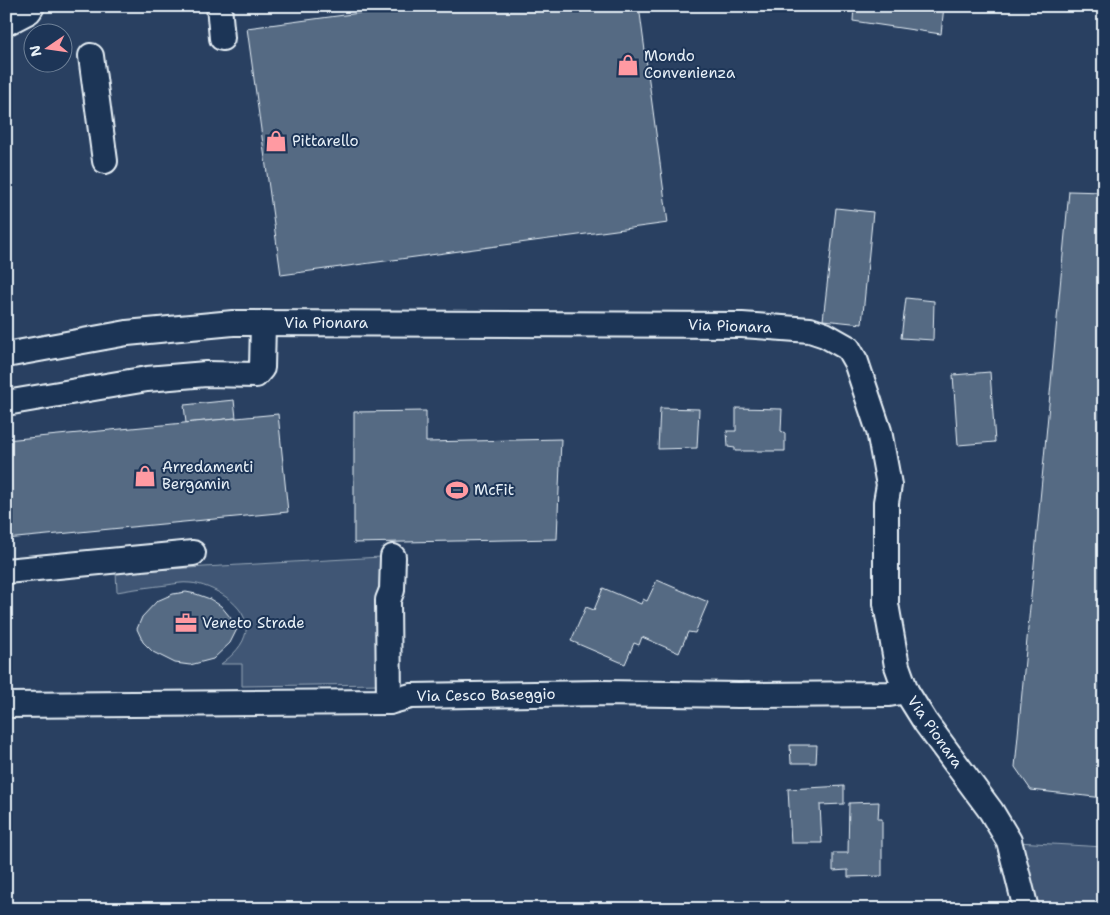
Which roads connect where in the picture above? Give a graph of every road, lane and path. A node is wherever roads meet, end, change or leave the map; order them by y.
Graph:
1 (32, 6) edge
2 (219, 6) edge
3 (6, 23) edge
4 (222, 38) dead end
5 (91, 56) dead end
6 (105, 161) dead end
7 (263, 323) junction
8 (6, 355) edge
9 (6, 404) edge
10 (193, 553) dead end
11 (393, 557) dead end
12 (6, 571) edge
13 (906, 691) junction
14 (389, 702) junction
15 (6, 705) edge
16 (1026, 909) edge

1 - 3 street
2 - 4 street
5 - 6 street
7 - 8 street, Via Pionara
7 - 9 street
7 - 13 street, Via Pionara
10 - 12 street
11 - 14 street
13 - 14 street, Via Cesco Baseggio
13 - 16 street, Via Pionara
14 - 15 street, Via Cesco Baseggio

